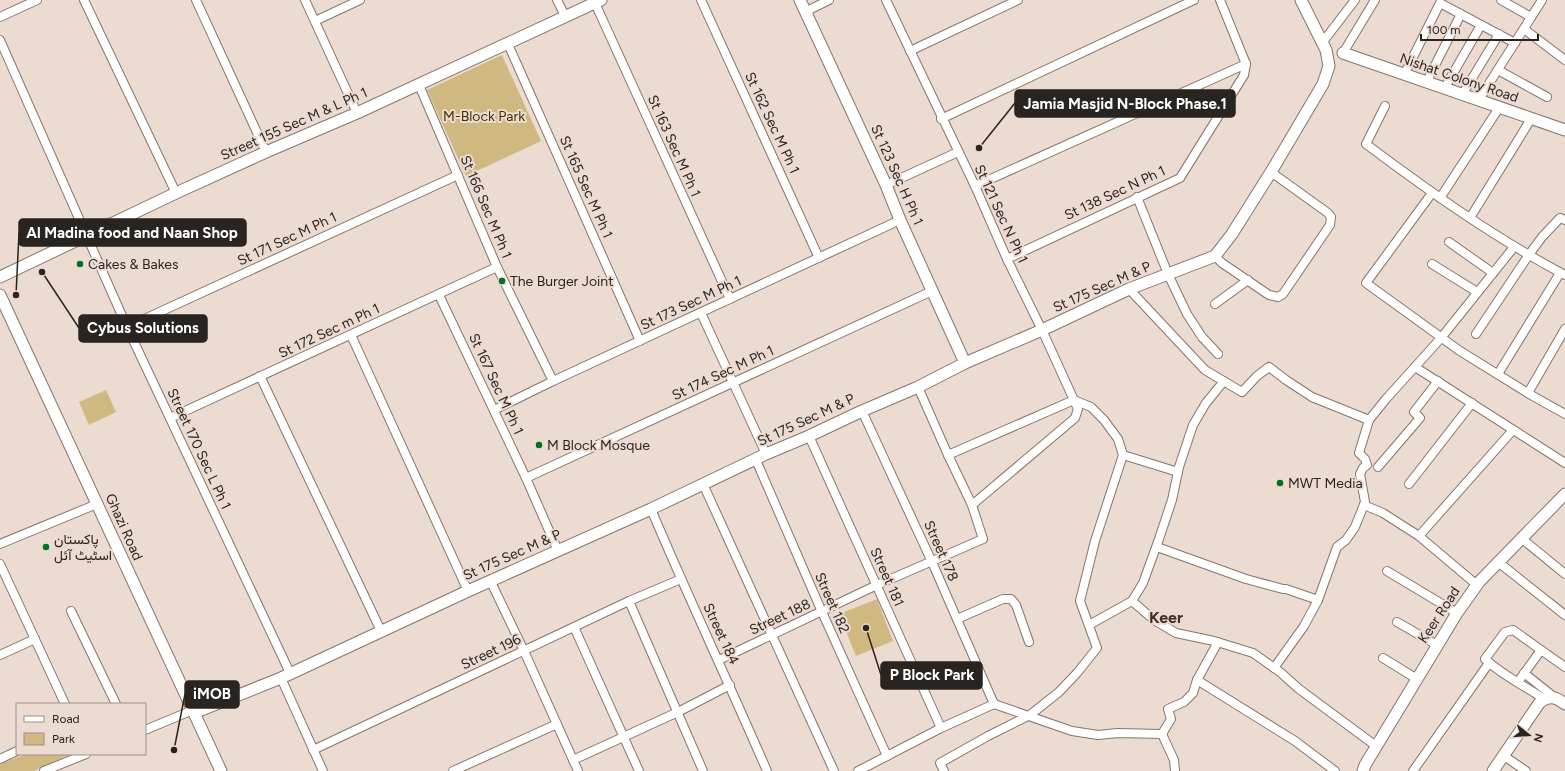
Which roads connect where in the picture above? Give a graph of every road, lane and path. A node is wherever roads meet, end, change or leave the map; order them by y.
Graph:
1 (38, 0) edge
2 (84, 0) edge
3 (196, 0) edge
4 (306, 0) edge
5 (360, 0) edge
6 (557, 0) edge
7 (701, 0) edge
8 (800, 0) edge
9 (829, 0) edge
10 (886, 0) edge
11 (1018, 0) edge
12 (1194, 0) edge
13 (1220, 0) edge
14 (1301, 0) edge
15 (1355, 0) edge
16 (1375, 0) edge
17 (1501, 0) edge
18 (1542, 0) edge
19 (598, 1) edge
20 (805, 12) junction
21 (1460, 14) junction
22 (565, 16) junction
23 (0, 17) edge
24 (1532, 17) junction
25 (315, 21) junction
26 (1481, 24) junction
27 (1524, 29) junction
28 (1499, 34) junction
29 (0, 40) edge
30 (1515, 43) junction
31 (508, 44) junction
32 (1324, 47) junction
33 (910, 51) junction
34 (1343, 53) joint
35 (1565, 60) edge
36 (1246, 64) junction
37 (1498, 70) junction
38 (1404, 75) junction
39 (1426, 83) junction
40 (419, 85) junction
41 (1444, 89) junction
42 (1462, 95) junction
43 (1547, 97) dead end
44 (1478, 101) junction
45 (1385, 106) dead end
46 (1499, 108) junction
47 (357, 113) junction
48 (941, 118) junction
49 (1531, 119) junction
50 (1565, 130) edge
51 (266, 152) junction
52 (958, 152) junction
53 (1271, 172) junction
54 (458, 175) junction
55 (886, 185) junction
56 (975, 186) junction
57 (176, 193) junction
58 (1432, 193) junction
59 (1137, 197) junction
60 (1440, 198) junction
61 (1470, 218) junction
62 (900, 220) junction
63 (1565, 220) edge
64 (87, 235) junction
65 (1449, 242) dead end
66 (1514, 247) junction
67 (1215, 256) junction
68 (1528, 256) junction
69 (819, 258) junction
70 (1007, 259) junction
71 (1432, 264) dead end
72 (498, 267) junction
73 (1493, 273) junction
74 (1168, 274) junction
75 (1562, 274) edge
76 (0, 277) edge
77 (1248, 280) junction
78 (1129, 289) junction
79 (932, 291) junction
80 (1477, 292) junction
81 (0, 295) edge
82 (439, 295) junction
83 (730, 299) junction
84 (1215, 304) dead end
85 (701, 313) junction
86 (128, 327) junction
87 (1565, 329) edge
88 (1042, 330) junction
89 (1476, 334) dead end
90 (351, 335) junction
91 (1441, 338) junction
92 (640, 341) junction
93 (1218, 354) dead end
94 (965, 363) junction
95 (1415, 367) junction
96 (1498, 374) junction
97 (260, 376) junction
98 (553, 381) junction
99 (1224, 381) junction
100 (1438, 381) junction
101 (733, 383) junction
102 (918, 387) junction
103 (1528, 393) junction
104 (1074, 400) junction
105 (1472, 403) junction
106 (494, 410) junction
107 (862, 411) junction
108 (1565, 414) edge
109 (170, 418) junction
110 (1369, 420) junction
111 (1513, 430) junction
112 (809, 436) junction
113 (948, 455) junction
114 (1123, 455) junction
115 (761, 457) junction
116 (1565, 463) edge
117 (1378, 467) dead end
118 (1178, 472) junction
119 (526, 478) junction
120 (703, 484) junction
121 (1409, 484) dead end
122 (1565, 494) edge
123 (97, 504) junction
124 (972, 505) junction
125 (1364, 505) junction
126 (651, 509) junction
127 (1419, 536) junction
128 (1521, 538) junction
129 (0, 544) edge
130 (1157, 547) junction
131 (558, 551) junction
132 (932, 562) junction
133 (1498, 562) junction
134 (0, 564) edge
135 (1387, 571) dead end
136 (1565, 574) edge
137 (681, 579) junction
138 (490, 582) junction
139 (877, 585) junction
140 (1478, 585) junction
141 (468, 591) junction
142 (1318, 600) junction
143 (629, 601) junction
144 (1132, 601) junction
145 (72, 611) dead end
146 (822, 612) junction
147 (1457, 613) junction
148 (1565, 615) edge
149 (957, 619) junction
150 (1397, 622) dead end
151 (1089, 625) junction
152 (574, 627) junction
153 (381, 631) junction
154 (771, 635) junction
155 (35, 639) junction
156 (1029, 642) dead end
157 (1218, 642) junction
158 (1437, 645) junction
159 (1541, 650) junction
160 (524, 651) junction
161 (0, 655) edge
162 (1383, 658) dead end
163 (719, 660) junction
164 (1489, 663) junction
165 (1565, 667) edge
166 (1274, 668) junction
167 (1524, 673) junction
168 (285, 675) junction
169 (1417, 679) junction
170 (1197, 680) junction
171 (1518, 682) junction
172 (730, 685) junction
173 (1549, 698) junction
174 (64, 703) edge
175 (116, 703) edge
176 (994, 704) junction
177 (1565, 704) edge
178 (193, 712) junction
179 (678, 712) junction
180 (1030, 715) junction
181 (557, 724) junction
182 (941, 728) junction
183 (146, 730) edge
184 (1162, 734) junction
185 (623, 737) junction
186 (1376, 746) junction
187 (314, 750) junction
188 (16, 751) edge
189 (84, 755) edge
190 (887, 756) junction
191 (1504, 756) junction
192 (0, 759) edge
193 (573, 760) junction
194 (62, 767) edge
195 (44, 771) edge
196 (221, 771) edge
197 (322, 771) edge
198 (453, 771) edge
199 (578, 771) edge
200 (639, 771) edge
201 (703, 771) edge
202 (767, 771) edge
203 (834, 771) edge
204 (858, 771) edge
205 (944, 771) edge
206 (1175, 771) edge
207 (1335, 771) edge
208 (1362, 771) edge
209 (1413, 771) edge
210 (1493, 771) edge
211 (1526, 771) edge

1 - 23 street
2 - 57 street
3 - 51 street
4 - 25 street
5 - 25 street
6 - 22 street
7 - 69 street, St 162 Sec M Ph 1
8 - 20 street, St 123 Sec H Ph 1
9 - 20 street
10 - 33 street, St 121 Sec N Ph 1
11 - 33 street
12 - 48 street
13 - 36 street
14 - 32 street
15 - 32 street
16 - 34 street
17 - 24 street
18 - 24 street
19 - 22 street, Street 155 Sec M & L Ph 1
19 - 83 street, St 163 Sec M Ph 1
20 - 55 street, St 123 Sec H Ph 1
21 - 26 street
21 - 38 street
21 - 39 street
22 - 31 street, Street 155 Sec M & L Ph 1
24 - 27 street
25 - 47 street
26 - 28 street
26 - 41 street
27 - 30 street
27 - 35 street
28 - 30 street
28 - 42 street
29 - 64 street, Street 170 Sec L Ph 1
30 - 37 street
31 - 40 street, Street 155 Sec M & L Ph 1
31 - 92 street, St 165 Sec M Ph 1
32 - 53 street
33 - 48 street, St 121 Sec N Ph 1
34 - 38 street, Nishat Colony Road
36 - 56 street
36 - 59 street, St 138 Sec N Ph 1
37 - 43 street
37 - 44 street
38 - 39 street, Nishat Colony Road
39 - 41 street, Nishat Colony Road
40 - 47 street, Street 155 Sec M & L Ph 1
40 - 54 street, St 166 Sec M Ph 1
41 - 42 street, Nishat Colony Road
42 - 44 street, Nishat Colony Road
44 - 46 street, Nishat Colony Road
45 - 58 street
46 - 49 street, Nishat Colony Road
46 - 60 street
47 - 51 street, Street 155 Sec M & L Ph 1
48 - 52 street, St 121 Sec N Ph 1
49 - 50 street, Nishat Colony Road
49 - 61 street
51 - 57 street, Street 155 Sec M & L Ph 1
52 - 55 street
52 - 56 street, St 121 Sec N Ph 1
53 - 67 street
53 - 77 street
54 - 72 street, St 166 Sec M Ph 1
54 - 86 street, St 171 Sec M Ph 1
55 - 62 street, St 123 Sec H Ph 1
56 - 70 street, St 121 Sec N Ph 1
57 - 64 street, Street 155 Sec M & L Ph 1
58 - 60 street
58 - 91 street
59 - 70 street, St 138 Sec N Ph 1
59 - 74 street
60 - 61 street
61 - 66 street
62 - 69 street, St 173 Sec M Ph 1
62 - 79 street, St 123 Sec H Ph 1
63 - 68 street
64 - 76 street, Street 155 Sec M & L Ph 1
64 - 86 street, Street 170 Sec L Ph 1
65 - 73 street
66 - 68 street
66 - 73 street
67 - 74 street, St 175 Sec M & P
67 - 77 street
68 - 75 street
68 - 89 street
69 - 83 street, St 173 Sec M Ph 1
70 - 88 street, St 121 Sec N Ph 1
71 - 80 street
72 - 82 street, St 172 Sec m Ph 1
72 - 98 street, St 166 Sec M Ph 1
73 - 80 street
74 - 78 street, St 175 Sec M & P
74 - 93 street
75 - 96 street
77 - 84 street
78 - 88 street, St 175 Sec M & P
78 - 99 street
79 - 94 street, St 123 Sec H Ph 1
79 - 101 street, St 174 Sec M Ph 1
80 - 91 street
81 - 123 street, Ghazi Road
82 - 90 street, St 172 Sec m Ph 1
82 - 106 street, St 167 Sec M Ph 1
83 - 85 street, St 173 Sec M Ph 1
85 - 92 street, St 173 Sec M Ph 1
85 - 101 street, Street 182
86 - 109 street, Street 170 Sec L Ph 1
87 - 103 street
88 - 94 street, St 175 Sec M & P
88 - 104 street, St 121 Sec N Ph 1
90 - 97 street, St 172 Sec m Ph 1
90 - 141 street
91 - 95 street
91 - 96 street
92 - 98 street, St 173 Sec M Ph 1
94 - 102 street, St 175 Sec M & P
95 - 100 street
95 - 110 street
96 - 103 street
97 - 109 street, St 172 Sec m Ph 1
97 - 153 street
98 - 106 street, St 173 Sec M Ph 1
99 - 110 street
99 - 118 street
100 - 105 street
100 - 117 street
101 - 115 street, Street 182
101 - 119 street, St 174 Sec M Ph 1
102 - 107 street, St 175 Sec M & P
102 - 113 street
103 - 108 street
104 - 113 street
104 - 114 street
104 - 124 street
105 - 111 street
105 - 121 street
106 - 119 street, St 167 Sec M Ph 1
107 - 112 street, St 175 Sec M & P
107 - 132 street, Street 178
109 - 168 street, Street 170 Sec L Ph 1
110 - 125 street
111 - 116 street
111 - 127 street
112 - 115 street, St 175 Sec M & P
112 - 139 street, Street 181
113 - 124 street
114 - 118 street
114 - 151 street
115 - 120 street, St 175 Sec M & P
115 - 146 street, Street 182
118 - 130 street
119 - 131 street, St 167 Sec M Ph 1
120 - 126 street, St 175 Sec M & P
120 - 154 street
122 - 128 street, Keer Road
123 - 129 street
123 - 178 street, Ghazi Road
124 - 132 street, Street 188
125 - 127 street
125 - 142 street
126 - 131 street, St 175 Sec M & P
126 - 137 street, Street 184
127 - 140 street
128 - 133 street, Keer Road
128 - 136 street
130 - 142 street
130 - 144 street
131 - 138 street, St 175 Sec M & P
132 - 139 street, Street 188
132 - 149 street, Street 178
133 - 140 street, Keer Road
133 - 148 street
134 - 155 street
135 - 147 street
137 - 143 street, Street 196
137 - 163 street, Street 184
138 - 141 street, St 175 Sec M & P
138 - 160 street
139 - 146 street, Street 188
139 - 182 street, Street 181
140 - 147 street, Keer Road
141 - 153 street, St 175 Sec M & P
142 - 166 street
143 - 152 street, Street 196
143 - 179 street
144 - 151 street
144 - 157 street
145 - 175 street
146 - 154 street, Street 188
146 - 190 street, Street 182
147 - 158 street, Keer Road
149 - 156 street
149 - 176 street, Street 178
150 - 158 street
151 - 180 street
152 - 160 street, Street 196
152 - 185 street
153 - 168 street, St 175 Sec M & P
154 - 163 street, Street 188
154 - 203 street
155 - 161 street
155 - 174 street
157 - 166 street
157 - 170 street
158 - 169 street, Keer Road
159 - 164 street
159 - 165 street
159 - 167 street
160 - 181 street
160 - 187 street, Street 196
162 - 169 street
163 - 172 street, Street 184
164 - 171 street
164 - 209 street
166 - 186 street
167 - 171 street
167 - 173 street
168 - 178 street, St 175 Sec M & P
168 - 187 street, Street 170 Sec L Ph 1
169 - 186 street, Keer Road
170 - 184 street
170 - 207 street
171 - 173 street
172 - 179 street
172 - 202 street, Street 184
173 - 177 street
173 - 191 street
176 - 180 street
176 - 182 street
178 - 183 street
178 - 196 street, Ghazi Road
179 - 185 street
179 - 201 street
180 - 184 street
180 - 205 street
181 - 193 street
181 - 198 street
182 - 190 street
184 - 206 street
185 - 193 street
185 - 200 street
186 - 208 street, Keer Road
187 - 197 street, Street 170 Sec L Ph 1
188 - 192 street
189 - 194 street
190 - 204 street
191 - 210 street
191 - 211 street
193 - 199 street
194 - 195 street

